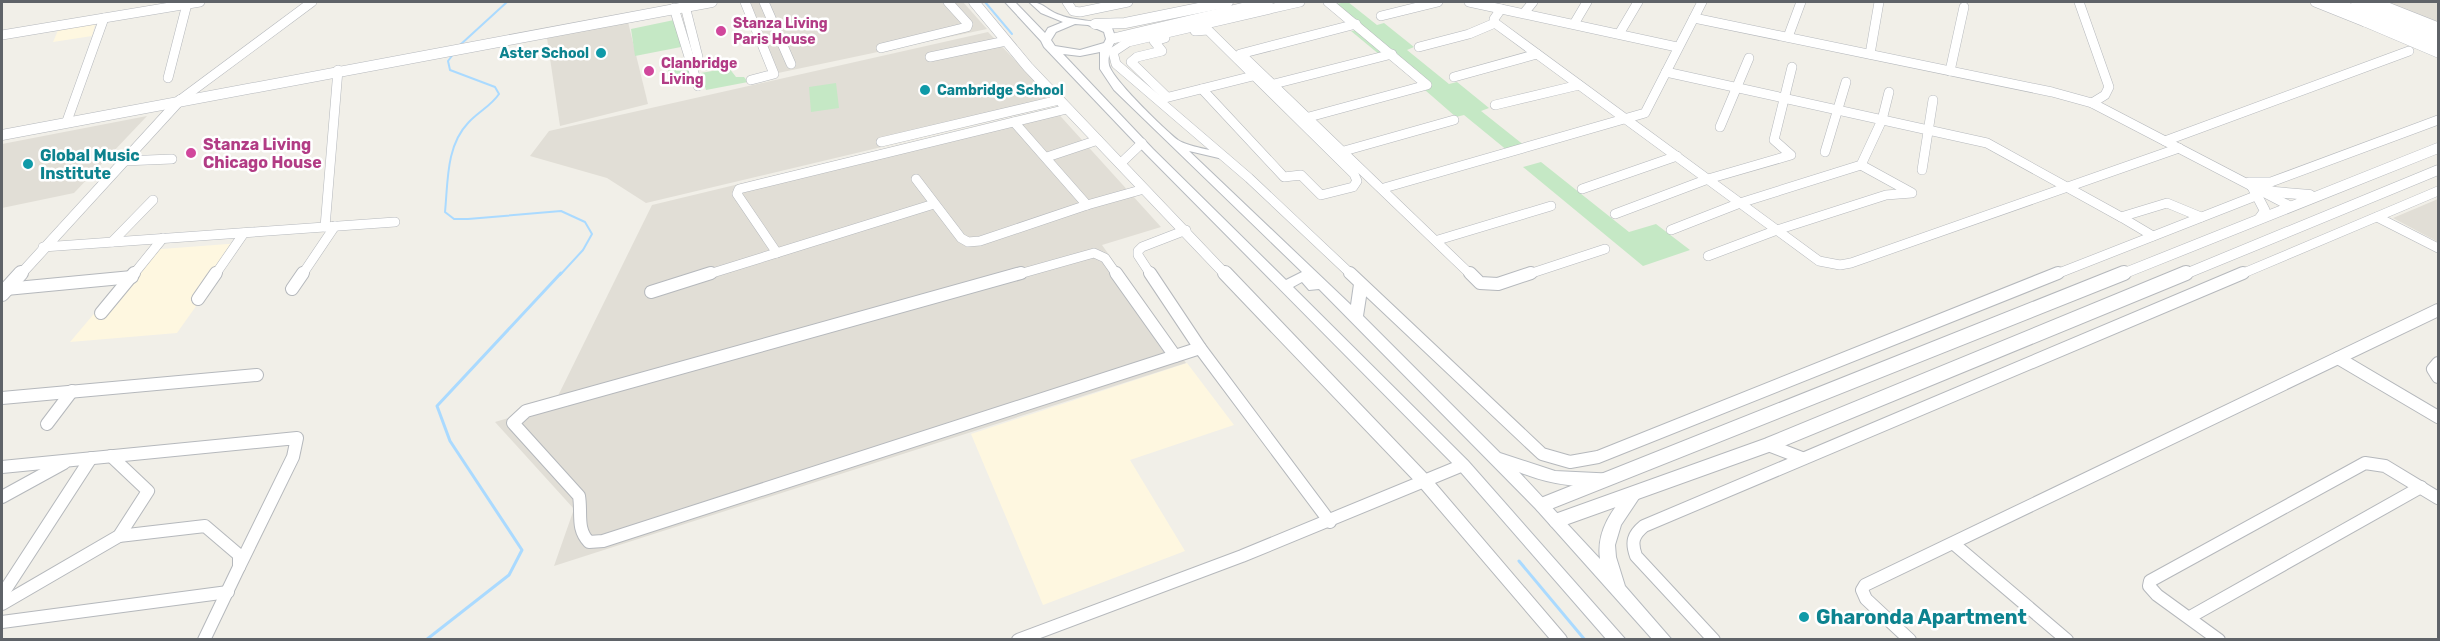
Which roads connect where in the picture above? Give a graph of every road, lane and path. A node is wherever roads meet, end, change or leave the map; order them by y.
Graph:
1 (200, 2) edge
2 (312, 2) edge
3 (712, 2) edge
4 (745, 2) edge
5 (764, 2) edge
6 (948, 2) edge
7 (974, 2) edge
8 (1010, 2) edge
9 (1034, 2) edge
10 (1067, 2) edge
11 (1128, 2) edge
12 (1186, 2) edge
13 (1269, 2) edge
14 (1300, 2) edge
15 (1328, 2) edge
16 (1438, 2) edge
17 (1474, 2) edge
18 (1533, 2) edge
19 (1587, 2) edge
20 (1638, 2) edge
21 (1702, 2) edge
22 (1801, 2) edge
23 (1879, 2) edge
24 (2079, 2) edge
25 (2314, 2) edge
26 (2334, 2) edge
27 (2356, 2) edge
28 (2375, 2) edge
29 (187, 4) junction
30 (685, 6) junction
31 (1964, 7) dead end
32 (674, 8) junction
33 (1192, 9) junction
34 (1233, 9) edge
35 (1501, 9) junction
36 (2401, 12) junction
37 (1524, 13) junction
38 (2390, 15) junction
39 (1381, 16) dead end
40 (104, 18) junction
41 (1694, 18) junction
42 (2377, 19) junction
43 (1080, 22) junction
44 (2365, 22) junction
45 (1208, 23) junction
46 (1495, 23) junction
47 (1095, 24) junction
48 (1356, 24) junction
49 (1574, 24) junction
50 (2439, 27) edge
51 (2, 34) edge
52 (1619, 34) junction
53 (2439, 35) edge
54 (1788, 37) junction
55 (1006, 41) junction
56 (1108, 42) junction
57 (1050, 44) junction
58 (2439, 44) edge
59 (1419, 47) dead end
60 (1677, 47) junction
61 (881, 48) dead end
62 (2409, 51) dead end
63 (2439, 53) edge
64 (1240, 54) junction
65 (1392, 54) junction
66 (1537, 54) junction
67 (1870, 54) junction
68 (698, 57) dead end
69 (930, 57) dead end
70 (1749, 58) dead end
71 (791, 64) dead end
72 (1792, 67) dead end
73 (1950, 71) junction
74 (1666, 72) junction
75 (337, 73) junction
76 (1253, 76) junction
77 (1454, 77) dead end
78 (168, 78) dead end
79 (751, 80) dead end
80 (1846, 82) dead end
81 (1274, 84) junction
82 (1579, 85) junction
83 (698, 86) dead end
84 (1202, 88) junction
85 (1737, 88) junction
86 (1889, 92) dead end
87 (1162, 98) junction
88 (1785, 99) junction
89 (1933, 100) dead end
90 (177, 103) junction
91 (2092, 103) junction
92 (1063, 105) junction
93 (1495, 105) dead end
94 (1838, 111) junction
95 (1309, 117) junction
96 (1626, 119) junction
97 (1454, 120) dead end
98 (1882, 120) junction
99 (2439, 120) edge
100 (68, 121) junction
101 (1014, 122) junction
102 (1720, 127) dead end
103 (1928, 130) junction
104 (2, 135) edge
105 (1098, 140) junction
106 (2165, 141) junction
107 (881, 142) dead end
108 (1142, 142) junction
109 (1176, 144) junction
110 (2179, 148) junction
111 (2439, 148) edge
112 (1344, 151) junction
113 (1825, 152) dead end
114 (1223, 156) junction
115 (1677, 156) junction
116 (1047, 157) junction
117 (172, 159) dead end
118 (123, 161) junction
119 (1120, 164) junction
120 (1861, 165) junction
121 (1922, 170) dead end
122 (2439, 170) edge
123 (916, 179) dead end
124 (1708, 179) junction
125 (2069, 187) junction
126 (2252, 188) junction
127 (1144, 189) junction
128 (1384, 189) junction
129 (1582, 189) dead end
130 (2439, 191) edge
131 (2323, 193) junction
132 (153, 200) dead end
133 (1740, 203) junction
134 (934, 204) junction
135 (1087, 205) junction
136 (1551, 206) dead end
137 (2290, 206) junction
138 (1615, 214) dead end
139 (2121, 217) junction
140 (2201, 217) junction
141 (2377, 217) junction
142 (2260, 218) junction
143 (395, 222) dead end
144 (330, 227) junction
145 (1186, 230) junction
146 (1671, 230) dead end
147 (1777, 230) junction
148 (244, 233) junction
149 (2153, 236) junction
150 (163, 238) junction
151 (1438, 240) junction
152 (112, 242) junction
153 (43, 247) junction
154 (2439, 248) edge
155 (1605, 249) dead end
156 (777, 253) junction
157 (1708, 256) dead end
158 (132, 276) junction
159 (1361, 284) junction
160 (1324, 285) junction
161 (1285, 286) junction
162 (292, 289) dead end
163 (4, 291) edge
164 (651, 292) dead end
165 (198, 299) dead end
166 (2439, 310) edge
167 (101, 313) dead end
168 (1356, 317) junction
169 (1200, 348) junction
170 (1175, 356) junction
171 (2338, 358) junction
172 (2439, 363) edge
173 (257, 375) dead end
174 (2439, 377) edge
175 (72, 391) junction
176 (2, 398) edge
177 (2439, 417) edge
178 (47, 424) dead end
179 (1768, 445) junction
180 (1491, 453) junction
181 (111, 456) junction
182 (91, 458) junction
183 (1802, 458) junction
184 (69, 460) junction
185 (1464, 465) junction
186 (2, 467) edge
187 (1612, 478) junction
188 (1425, 482) junction
189 (2421, 487) junction
190 (1635, 492) junction
191 (2, 497) edge
192 (2439, 498) edge
193 (1542, 505) junction
194 (1556, 521) junction
195 (1330, 522) junction
196 (119, 536) junction
197 (1954, 544) junction
198 (239, 567) junction
199 (228, 592) junction
200 (2, 595) edge
201 (1626, 598) junction
202 (2, 604) edge
203 (2190, 617) junction
204 (2, 622) edge
205 (204, 639) edge
206 (1018, 639) edge
207 (1560, 639) edge
208 (1618, 639) edge
209 (1664, 639) edge
210 (1714, 639) edge
211 (1910, 639) edge
212 (2067, 639) edge
213 (2219, 639) edge

1 - 29 street
2 - 90 street
3 - 30 street
4 - 79 street
5 - 71 street
6 - 61 street
7 - 55 street
8 - 57 main road
9 - 43 main road
10 - 11 street
12 - 33 street
13 - 34 street
14 - 34 street
15 - 48 street
16 - 39 street
17 - 35 street
18 - 37 street
19 - 49 street
20 - 52 street
21 - 41 street
22 - 54 street
23 - 67 street
24 - 91 street
25 - 44 street
26 - 42 street
27 - 38 street
28 - 36 street
29 - 40 street
29 - 78 street
30 - 32 street
30 - 68 street
31 - 73 street
32 - 75 street
32 - 83 street
33 - 34 street
33 - 47 street
34 - 45 street
34 - 56 street
35 - 37 street
35 - 46 street
36 - 38 street
36 - 50 street
37 - 49 street
38 - 53 street
40 - 51 street
40 - 100 street
41 - 54 street
41 - 60 street
42 - 44 street
42 - 58 street
43 - 47 main road
43 - 57 main road
44 - 63 street
45 - 64 street
45 - 87 street
46 - 59 street
46 - 66 street
47 - 56 main road
48 - 64 street
48 - 65 street
49 - 52 street
52 - 60 street
54 - 67 street
55 - 69 street
55 - 92 street
56 - 57 main road
56 - 109 main road
57 - 108 main road
60 - 74 street
62 - 106 street
64 - 81 street
65 - 81 street
65 - 95 street
66 - 77 street
66 - 82 street
67 - 73 street
70 - 85 street
72 - 88 street
73 - 91 street
74 - 85 street
74 - 96 street
75 - 90 street
75 - 144 street
76 - 84 street
76 - 84 street
76 - 87 street
80 - 94 street
81 - 95 street
82 - 93 street
82 - 96 street
84 - 87 street
85 - 88 street
85 - 102 street
86 - 98 street
87 - 114 street
88 - 94 street
88 - 124 street
89 - 103 street
90 - 100 street
90 - 118 street
91 - 106 street
92 - 101 street
92 - 105 street
92 - 107 street
94 - 98 street
94 - 113 street
95 - 112 street
96 - 115 street
96 - 128 street
97 - 112 street
98 - 103 street
98 - 120 street
99 - 126 street
100 - 104 street
101 - 116 street
101 - 156 street
103 - 121 street
103 - 125 street
105 - 116 street
105 - 119 street
106 - 110 street
108 - 119 street
108 - 161 main road
109 - 114 main road
109 - 160 main road
110 - 125 street
110 - 126 street
111 - 131 street
112 - 128 street
114 - 159 street
115 - 124 street
115 - 129 street
116 - 135 street
117 - 118 street
118 - 153 street
119 - 127 street
120 - 133 street
120 - 147 street
122 - 179 street
123 - 134 street
124 - 133 street
124 - 138 street
125 - 139 street
125 - 147 street
126 - 131 street
126 - 137 street
126 - 140 street
126 - 142 street
127 - 135 street
127 - 145 street
128 - 151 street
130 - 141 street
131 - 137 street
132 - 152 street
133 - 146 street
133 - 147 street
134 - 135 street
134 - 156 street
136 - 151 street
137 - 142 street
139 - 140 street
139 - 149 street
140 - 149 street
141 - 154 street
141 - 183 street
142 - 187 street
143 - 144 street
144 - 148 street
144 - 162 street
145 - 169 street
145 - 188 street
147 - 157 street
148 - 150 street
148 - 165 street
149 - 159 street
150 - 152 street
150 - 158 street
151 - 155 street
152 - 153 street
153 - 163 street
156 - 164 street
158 - 163 street
158 - 167 street
159 - 168 main road
160 - 161 main road
160 - 168 main road
161 - 185 main road
166 - 171 street
168 - 180 main road
169 - 170 street
169 - 195 street
170 - 170 street
171 - 177 street
171 - 197 street
172 - 174 street
173 - 175 street
175 - 176 street
175 - 178 street
179 - 183 street
179 - 190 street
180 - 187 main road
180 - 193 main road
181 - 182 street
181 - 196 street
181 - 198 street
182 - 184 street
182 - 200 street
183 - 210 street
184 - 186 street
184 - 191 street
185 - 188 street
185 - 208 main road
187 - 193 street
188 - 195 street
188 - 207 street
189 - 192 street
189 - 203 street
189 - 203 street
190 - 194 street
190 - 201 main road
193 - 194 main road
194 - 201 main road
195 - 206 street
196 - 198 street
196 - 202 street
197 - 211 street
197 - 212 street
198 - 199 street
199 - 204 street
199 - 205 street
201 - 209 main road
203 - 213 street

